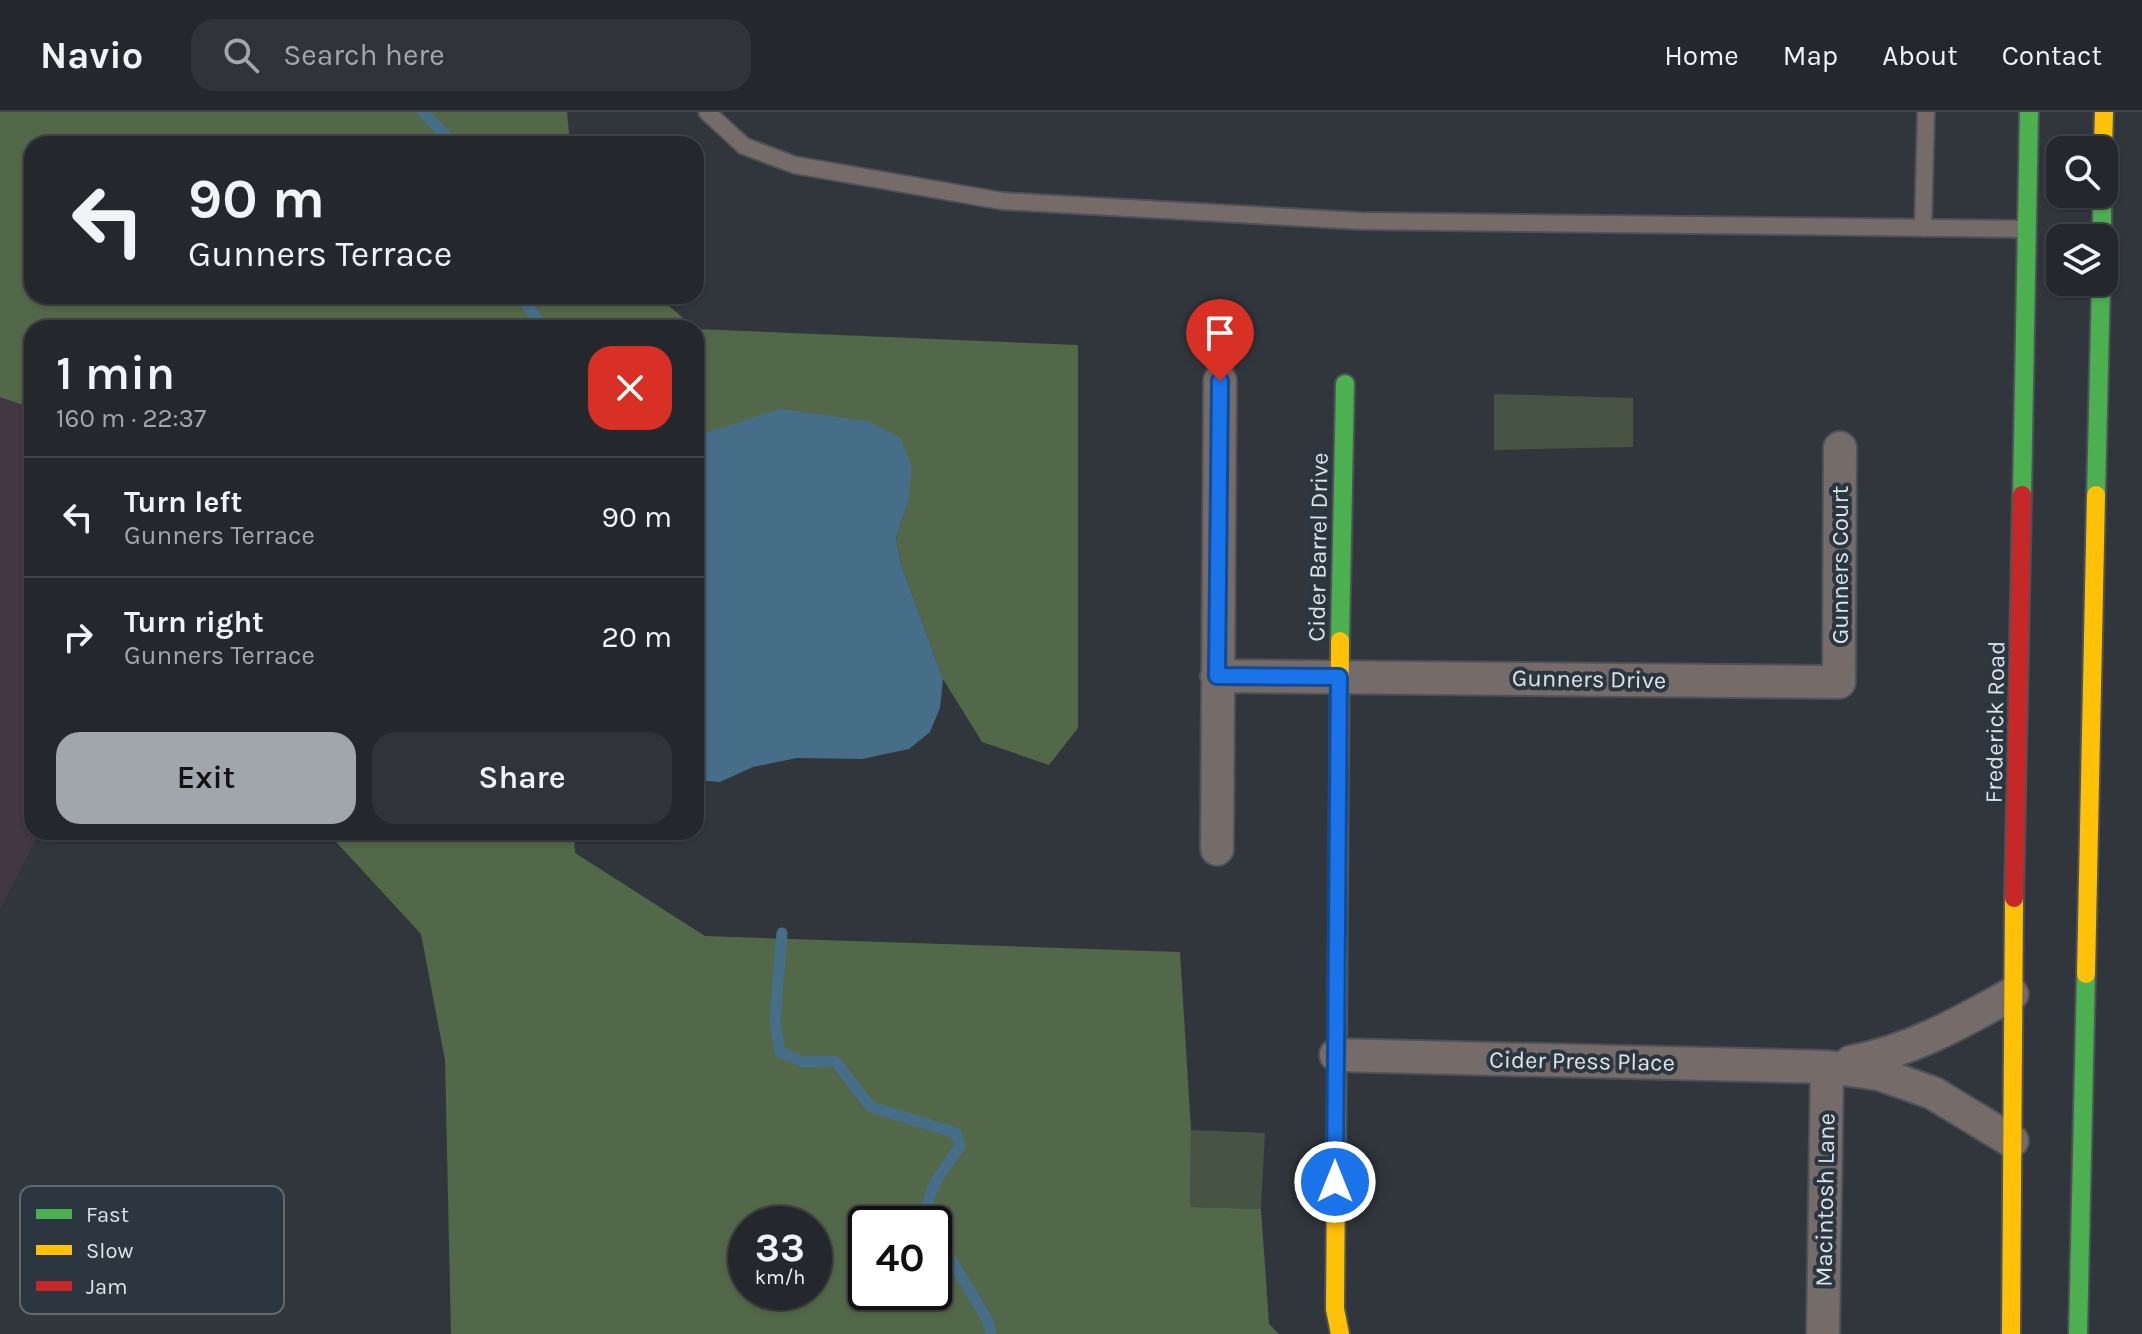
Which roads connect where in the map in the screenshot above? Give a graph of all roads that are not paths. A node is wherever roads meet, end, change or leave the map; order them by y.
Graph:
1 (707, 112) edge
2 (1926, 112) edge
3 (2029, 112) edge
4 (2104, 112) edge
5 (2103, 136) edge
6 (1923, 228) junction
7 (2027, 229) junction
8 (2101, 296) edge
9 (1220, 381) dead end
10 (1345, 384) dead end
11 (1840, 448) dead end
12 (1217, 676) junction
13 (1339, 677) junction
14 (1839, 682) joint
15 (1217, 849) dead end
16 (2012, 994) junction
17 (1336, 1055) junction
18 (1827, 1067) junction
19 (2012, 1141) junction
20 (1340, 1334) edge
21 (1823, 1334) edge
22 (2011, 1334) edge
23 (2078, 1334) edge

1 - 6 lane
2 - 6 lane
3 - 7 main road, Frederick Road
4 - 5 main road
6 - 7 lane
7 - 16 main road, Frederick Road
8 - 23 main road
9 - 12 street
10 - 13 main road, Cider Barrel Drive
11 - 14 street, Gunners Court
12 - 13 street, Gunners Drive
12 - 15 street
13 - 14 street, Gunners Drive
13 - 17 main road, Cider Barrel Drive
16 - 18 street, Cider Press Place
16 - 19 main road, Frederick Road
17 - 18 street, Cider Press Place
17 - 20 main road, Cider Barrel Drive
18 - 19 street, Cider Press Place
18 - 21 street, Macintosh Lane
19 - 22 main road, Frederick Road

